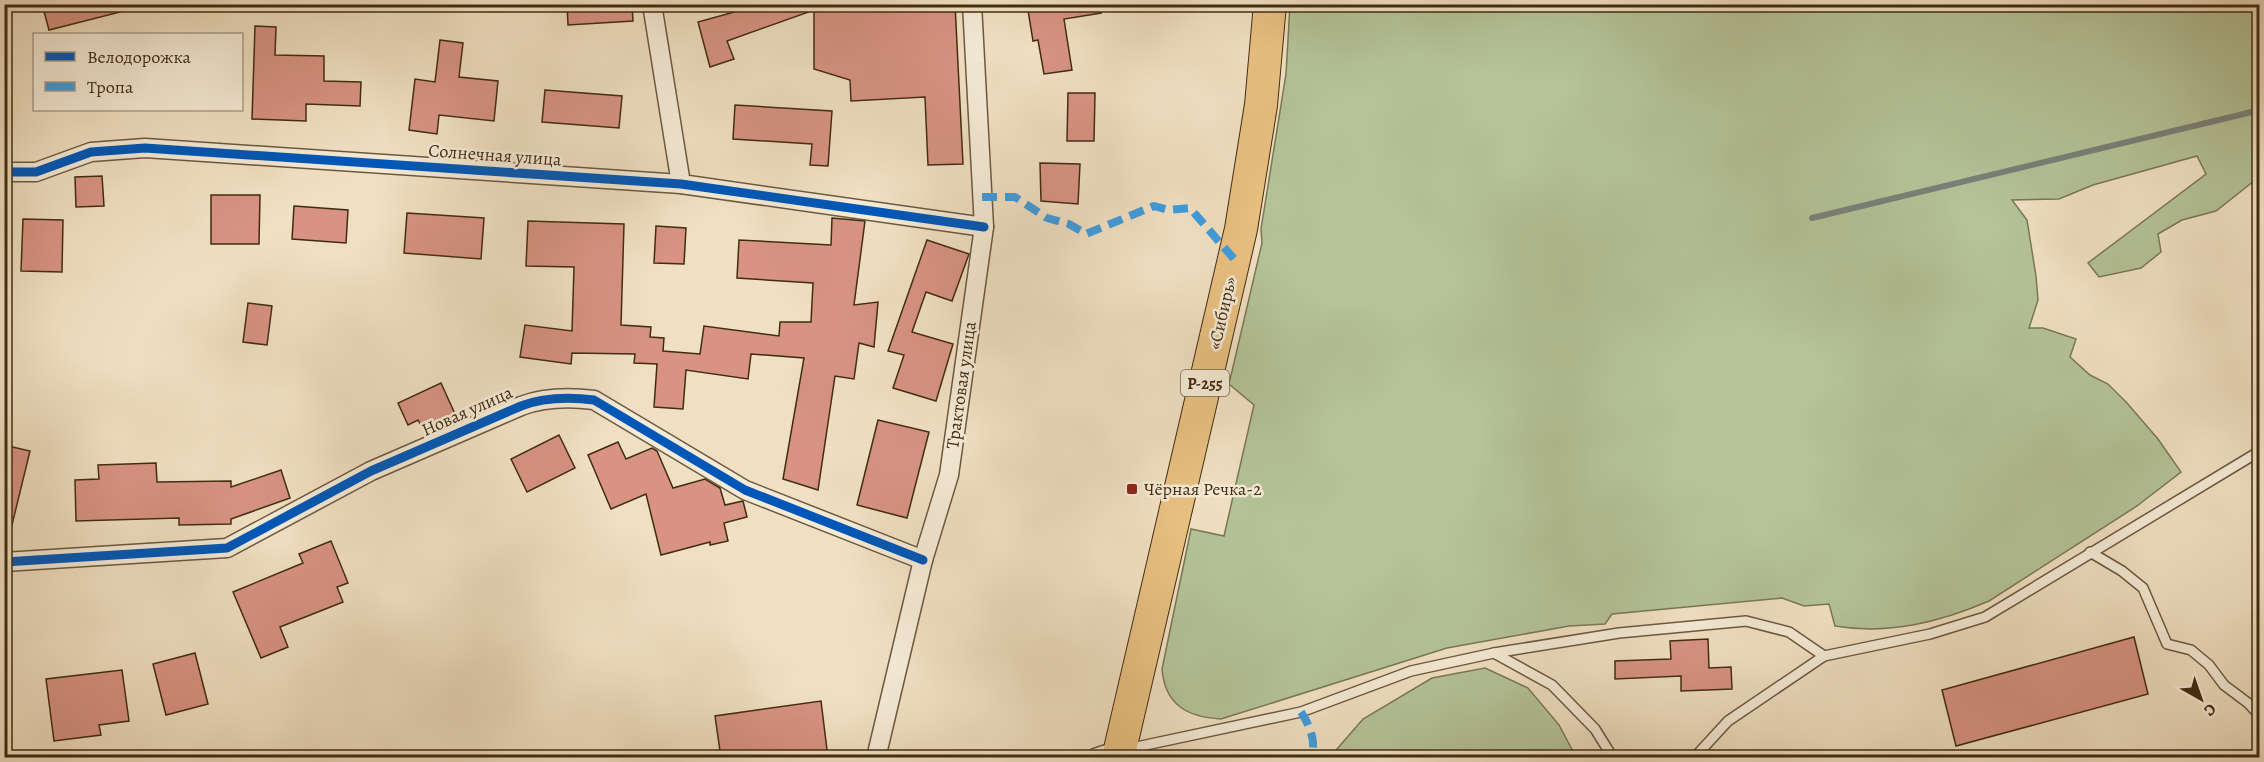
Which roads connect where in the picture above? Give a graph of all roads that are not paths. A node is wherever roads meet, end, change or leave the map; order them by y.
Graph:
1 (652, 4) edge
2 (972, 4) edge
3 (1270, 4) edge
4 (4, 172) edge
5 (681, 184) junction
6 (984, 227) junction
7 (2259, 451) edge
8 (2090, 552) junction
9 (923, 560) junction
10 (7, 561) edge
11 (1494, 653) junction
12 (1824, 656) junction
13 (2259, 716) edge
14 (1111, 755) edge
15 (876, 758) edge
16 (1613, 758) edge
17 (1694, 758) edge

1 - 5 street
2 - 6 street, Трактовая улица
3 - 14 highway, «Сибирь» / Р-255
4 - 5 street, Солнечная улица
5 - 6 street, Солнечная улица
6 - 9 street, Трактовая улица
7 - 8 lane
8 - 12 lane
8 - 13 lane
9 - 10 street, Новая улица
9 - 15 street, Трактовая улица
11 - 12 lane
11 - 14 lane
11 - 16 lane
12 - 17 lane

